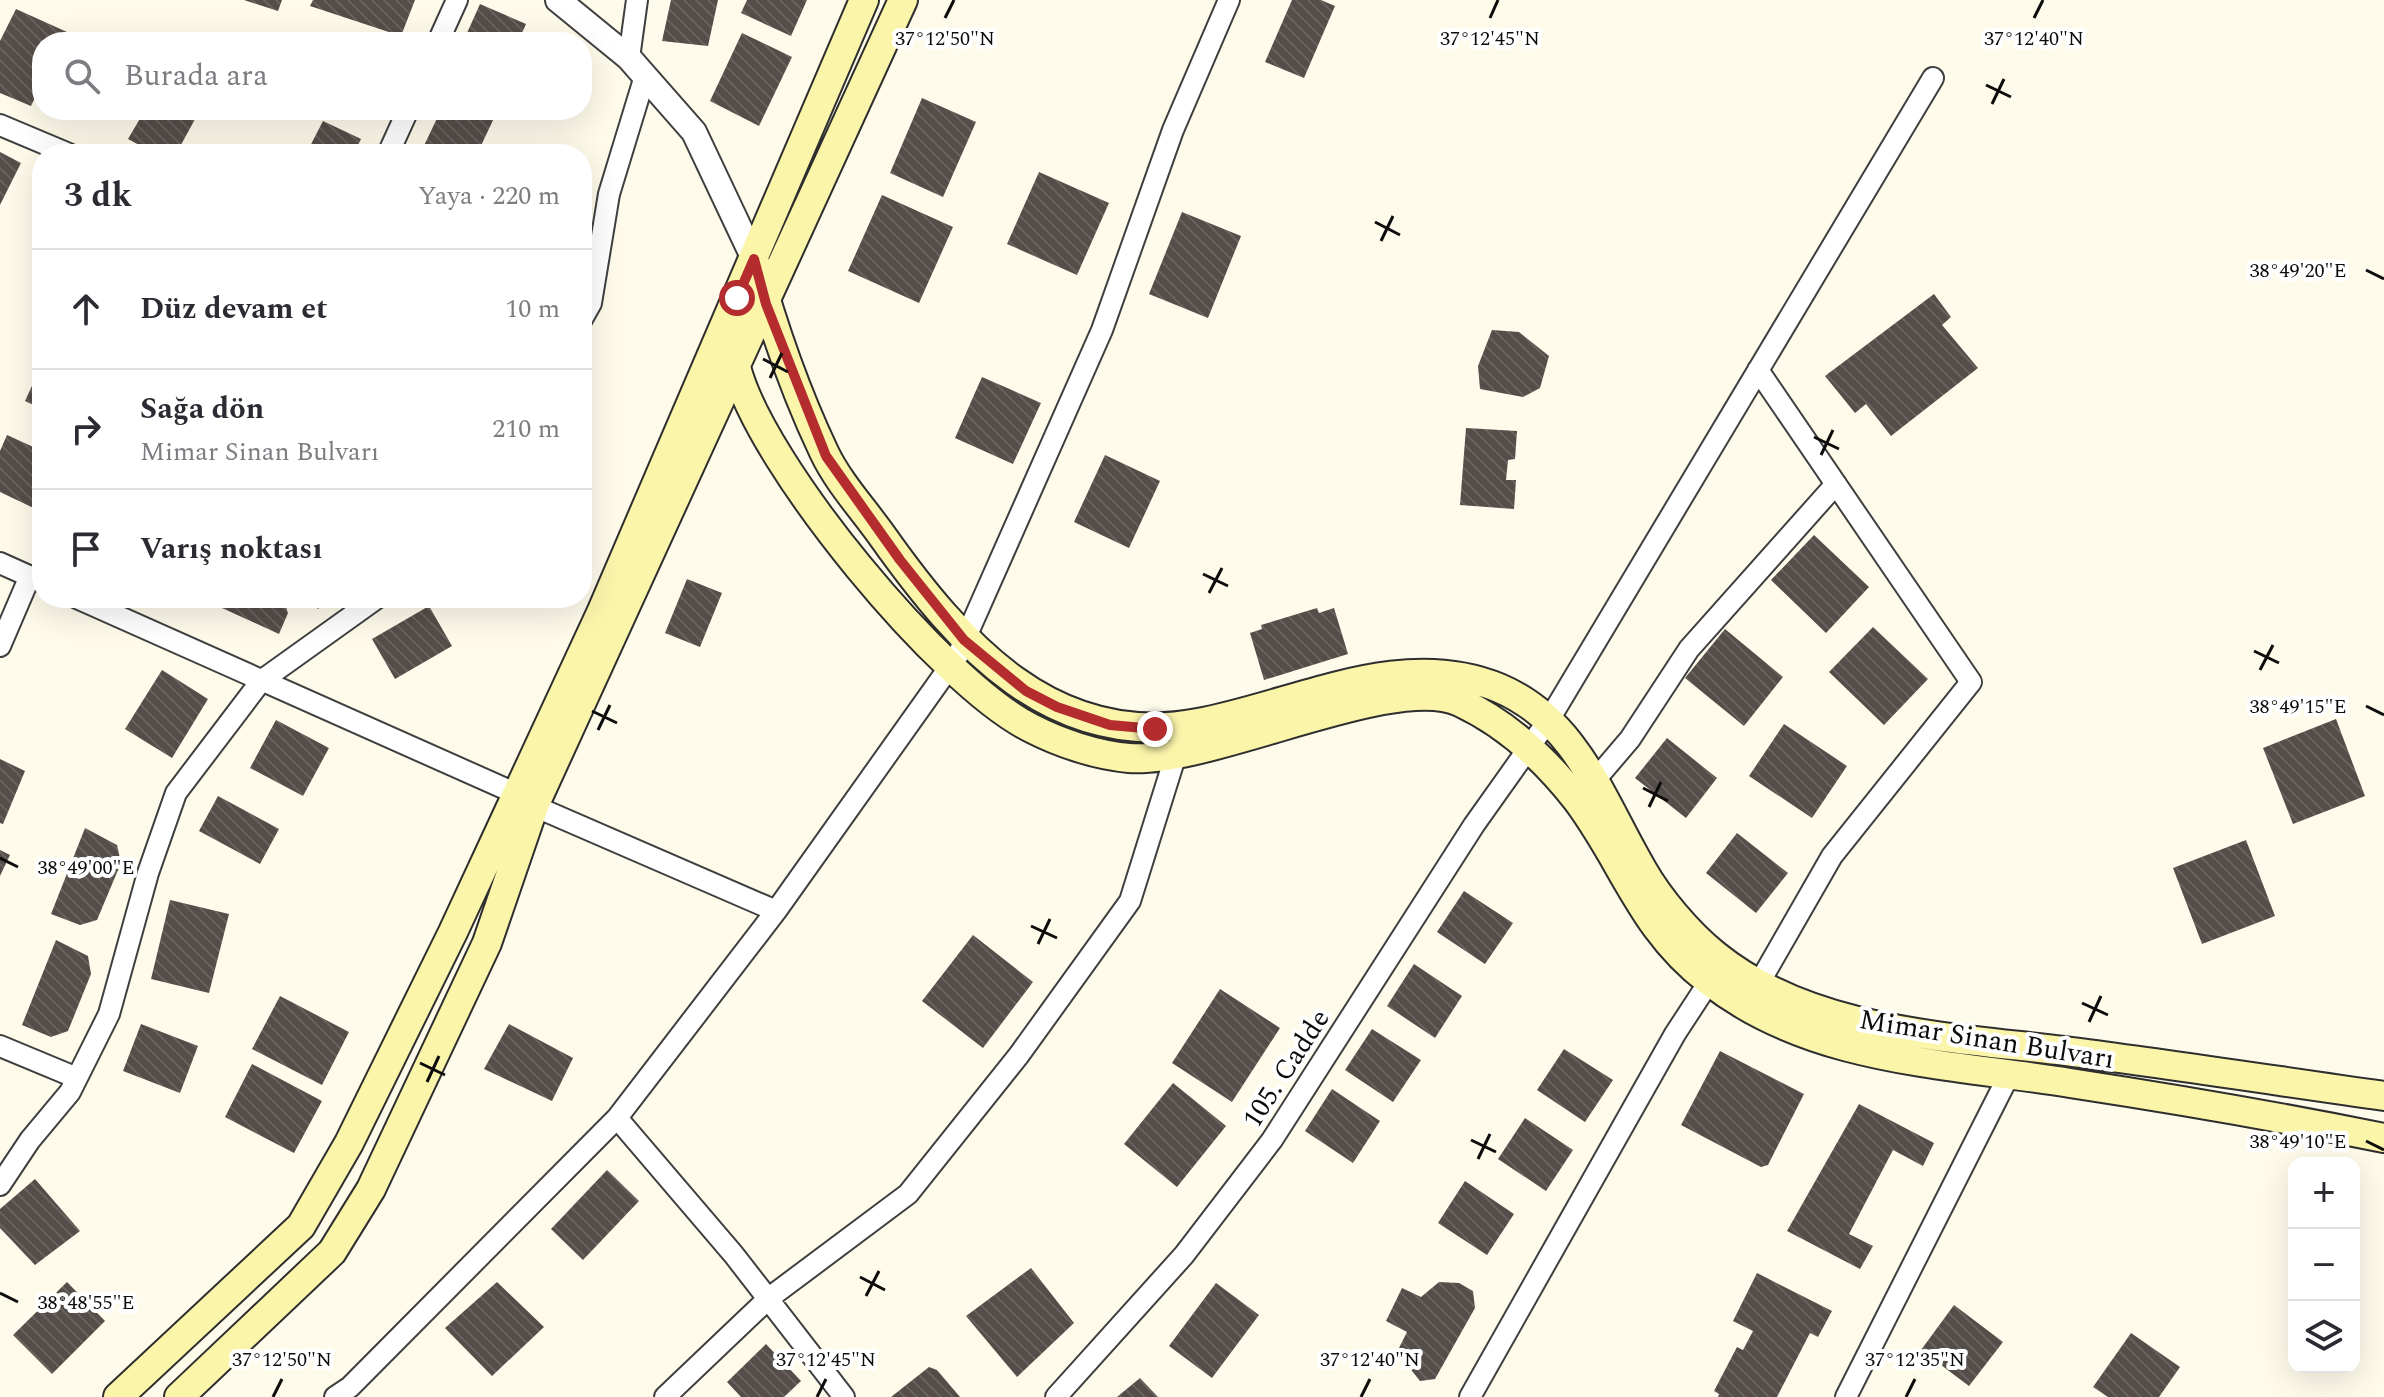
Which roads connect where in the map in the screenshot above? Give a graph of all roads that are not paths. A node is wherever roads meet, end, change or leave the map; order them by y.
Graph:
1 (457, 0) edge
2 (558, 0) edge
3 (637, 0) edge
4 (864, 0) edge
5 (903, 0) edge
6 (1229, 0) edge
7 (443, 32) edge
8 (637, 67) junction
9 (1933, 78) dead end
10 (403, 120) edge
11 (0, 125) edge
12 (45, 144) edge
13 (393, 144) edge
14 (754, 259) junction
15 (592, 297) edge
16 (766, 304) junction
17 (729, 316) junction
18 (736, 369) junction
19 (1758, 370) junction
20 (1836, 484) junction
21 (0, 563) edge
22 (32, 577) edge
23 (32, 586) edge
24 (99, 608) edge
25 (363, 608) edge
26 (964, 640) junction
27 (0, 646) edge
28 (950, 667) junction
29 (261, 681) junction
30 (1550, 718) junction
31 (1531, 748) junction
32 (1176, 754) junction
33 (1595, 780) junction
34 (526, 800) junction
35 (776, 911) junction
36 (1709, 982) junction
37 (1758, 985) junction
38 (0, 1046) edge
39 (2010, 1073) junction
40 (77, 1078) junction
41 (2384, 1096) edge
42 (617, 1118) junction
43 (2384, 1138) edge
44 (0, 1185) edge
45 (769, 1298) junction
46 (118, 1397) edge
47 (179, 1397) edge
48 (335, 1397) edge
49 (665, 1397) edge
50 (844, 1397) edge
51 (1056, 1397) edge
52 (1470, 1397) edge
53 (1846, 1397) edge

1 - 7 street
2 - 8 street
3 - 8 street
4 - 14 main road
5 - 16 main road
6 - 26 street
8 - 14 street
8 - 15 street
9 - 19 street, 105. Cadde
10 - 13 street
11 - 12 street
14 - 16 main road, Mimar Sinan Bulvarı
14 - 17 main road
16 - 18 main road
16 - 26 main road, Mimar Sinan Bulvarı
17 - 18 main road, Mimar Sinan Bulvarı
17 - 34 main road
18 - 28 main road, Mimar Sinan Bulvarı
18 - 34 main road
19 - 20 street
19 - 30 street, 105. Cadde
20 - 33 street
20 - 37 street
21 - 22 street
23 - 27 street
24 - 29 street
25 - 29 street
26 - 28 street
26 - 30 main road, Mimar Sinan Bulvarı
28 - 32 main road, Mimar Sinan Bulvarı
28 - 35 street
29 - 34 street
29 - 40 street
30 - 31 street, 105. Cadde
30 - 33 main road, Mimar Sinan Bulvarı
31 - 32 main road, Mimar Sinan Bulvarı
31 - 36 main road, Mimar Sinan Bulvarı
31 - 51 street, 105. Cadde
32 - 45 street
33 - 37 main road, Mimar Sinan Bulvarı
34 - 35 street
34 - 46 main road
34 - 47 main road
35 - 42 street
36 - 39 main road, Mimar Sinan Bulvarı
36 - 52 street
37 - 41 main road, Mimar Sinan Bulvarı
38 - 40 street
39 - 43 main road, Mimar Sinan Bulvarı
39 - 53 street
40 - 44 street
42 - 45 street
42 - 48 street
45 - 49 street
45 - 50 street

